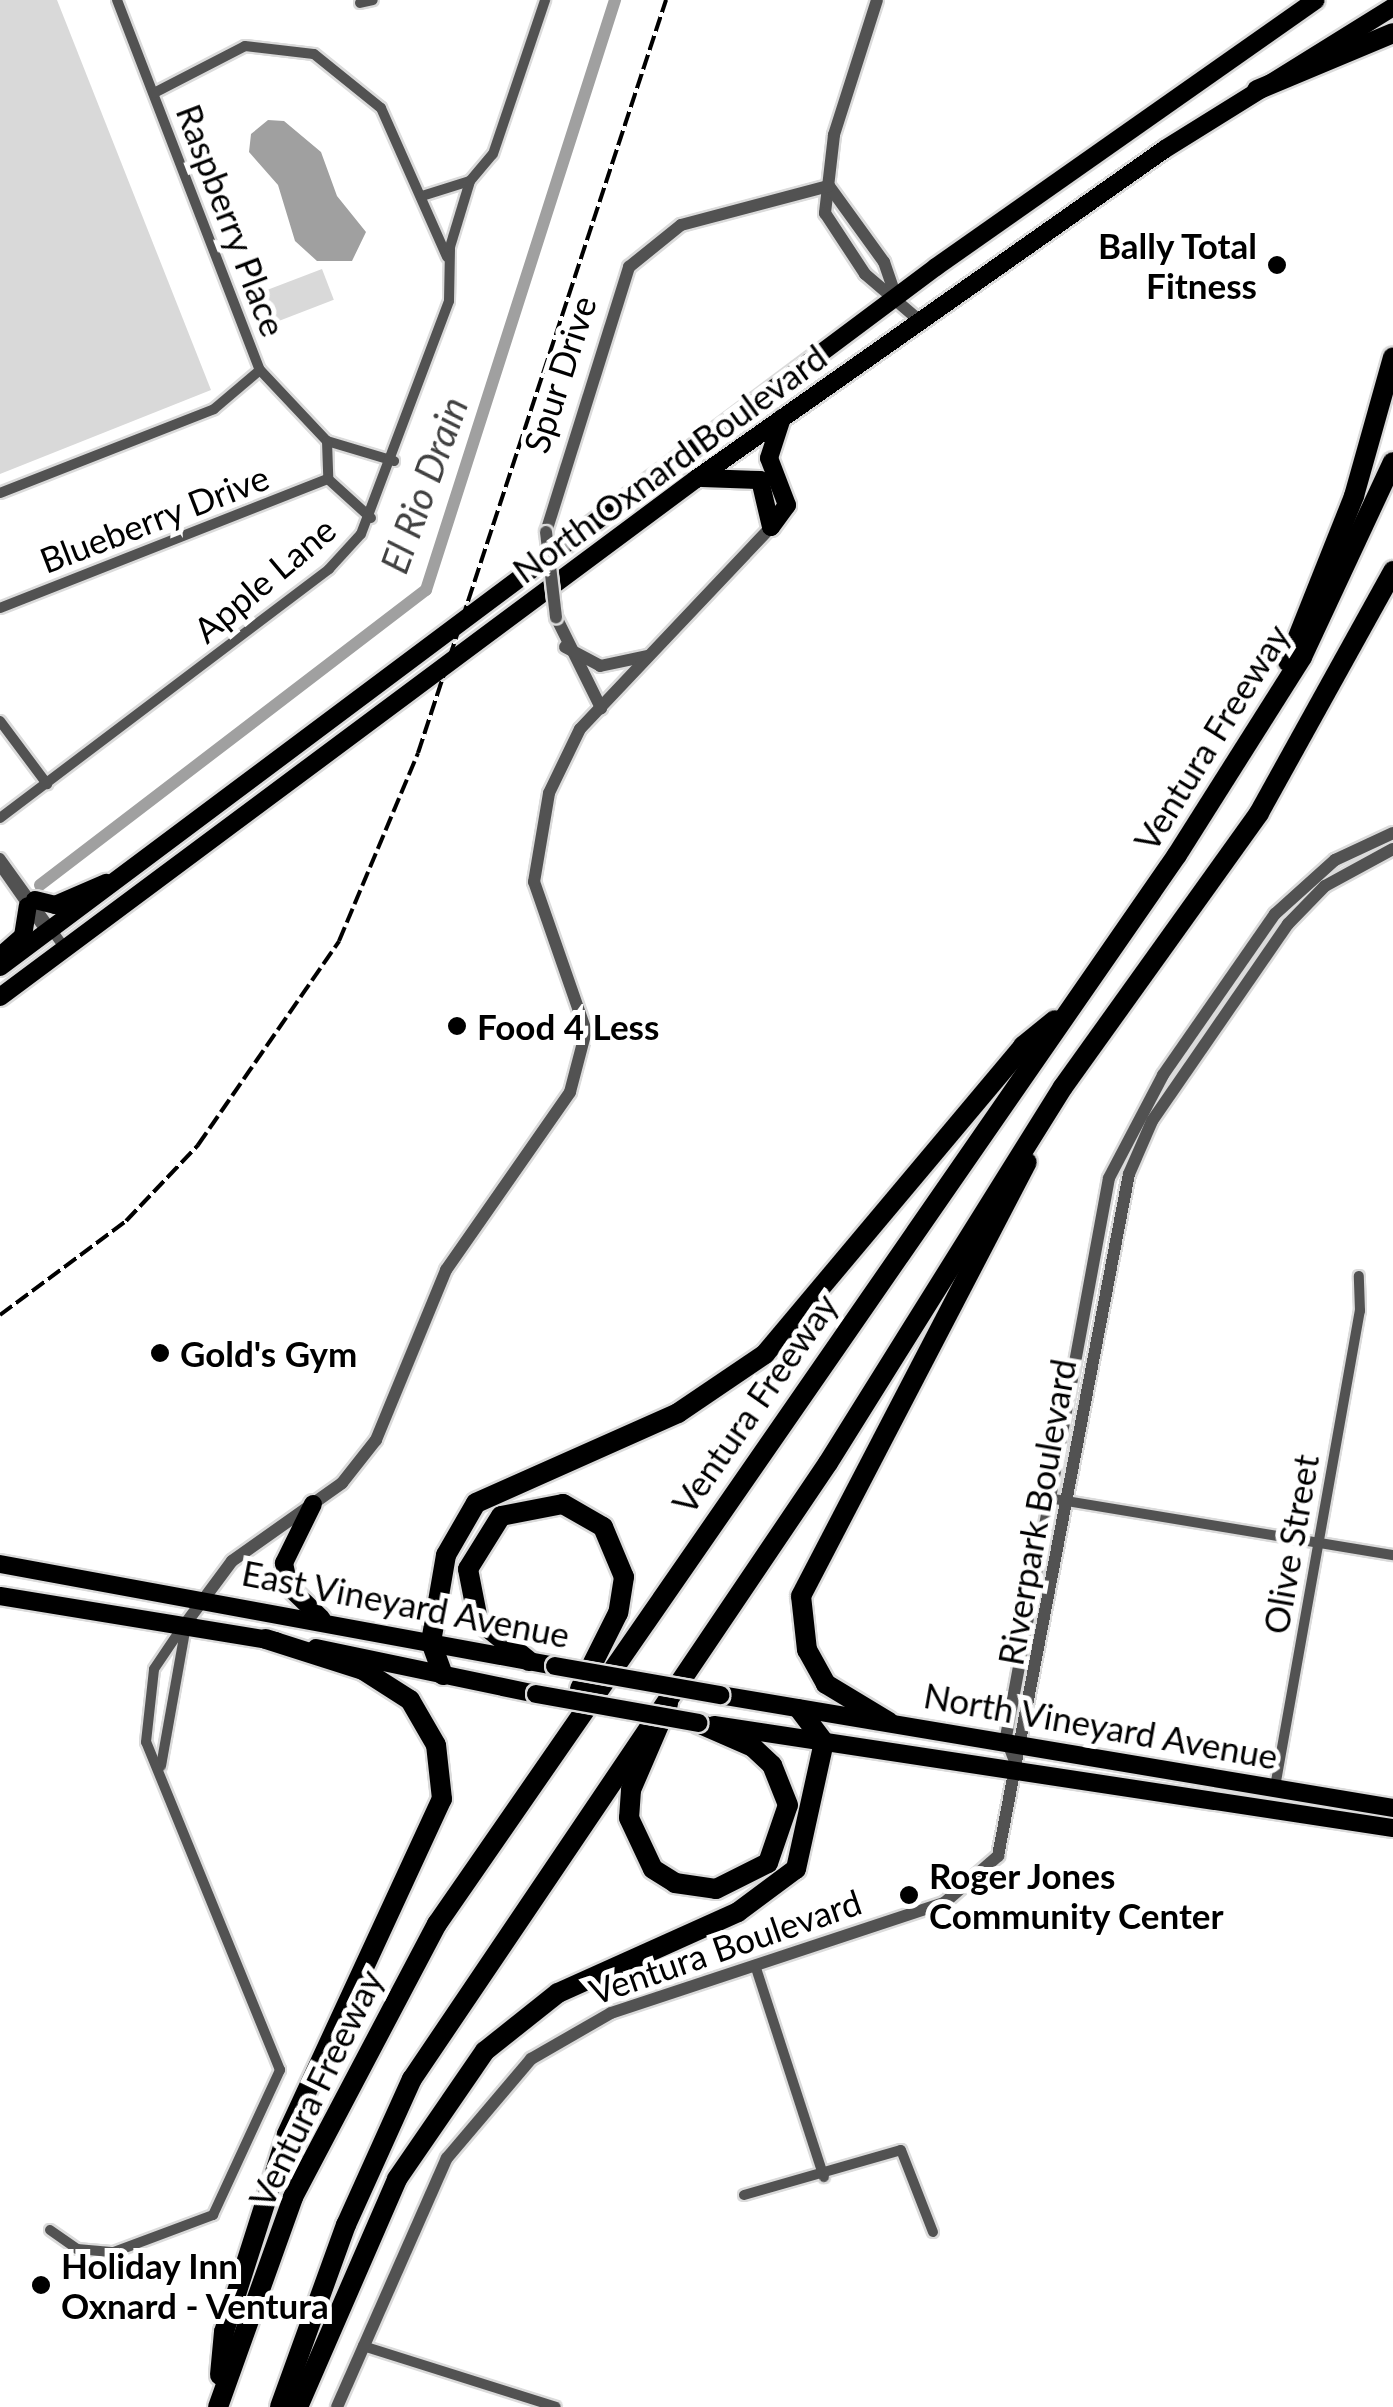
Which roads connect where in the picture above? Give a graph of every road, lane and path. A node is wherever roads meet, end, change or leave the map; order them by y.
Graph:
1 (117, 0) edge
2 (373, 0) edge
3 (545, 0) edge
4 (877, 0) edge
5 (1316, 0) edge
6 (360, 3) dead end
7 (1393, 7) edge
8 (1393, 33) edge
9 (1256, 90) junction
10 (154, 93) junction
11 (470, 180) junction
12 (828, 186) junction
13 (422, 196) junction
14 (451, 265) junction
15 (896, 297) junction
16 (920, 320) junction
17 (1393, 358) edge
18 (260, 370) junction
19 (782, 418) junction
20 (326, 440) junction
21 (394, 461) junction
22 (1393, 462) edge
23 (328, 479) junction
24 (696, 479) junction
25 (0, 492) edge
26 (371, 518) junction
27 (771, 528) junction
28 (1392, 575) edge
29 (0, 608) edge
30 (563, 646) junction
31 (652, 654) junction
32 (601, 708) junction
33 (1270, 712) junction
34 (0, 722) edge
35 (47, 784) junction
36 (0, 818) edge
37 (1393, 833) edge
38 (1393, 849) edge
39 (0, 858) edge
40 (0, 866) edge
41 (121, 880) junction
42 (32, 903) junction
43 (51, 931) junction
44 (66, 950) junction
45 (0, 956) edge
46 (0, 967) edge
47 (0, 997) edge
48 (1073, 1007) junction
49 (1063, 1087) junction
50 (1359, 1276) dead end
51 (1048, 1498) junction
52 (1069, 1499) junction
53 (314, 1504) junction
54 (1318, 1542) junction
55 (1393, 1555) edge
56 (0, 1564) edge
57 (0, 1596) edge
58 (203, 1596) junction
59 (322, 1618) junction
60 (182, 1622) junction
61 (266, 1639) junction
62 (431, 1642) junction
63 (529, 1661) junction
64 (443, 1675) junction
65 (678, 1676) junction
66 (798, 1709) junction
67 (572, 1720) junction
68 (889, 1722) junction
69 (698, 1723) junction
70 (1006, 1737) junction
71 (824, 1742) junction
72 (1027, 1742) junction
73 (160, 1766) junction
74 (1018, 1769) junction
75 (1275, 1787) junction
76 (1181, 1795) junction
77 (1393, 1808) edge
78 (1393, 1828) edge
79 (755, 1965) junction
80 (824, 2177) junction
81 (744, 2195) dead end
82 (50, 2230) dead end
83 (933, 2232) dead end
84 (363, 2346) junction
85 (218, 2407) edge
86 (280, 2407) edge
87 (298, 2407) edge
88 (337, 2407) edge
89 (556, 2407) edge

1 - 10 street, Raspberry Place
2 - 6 street
3 - 11 street, Apple Lane
4 - 12 street
5 - 15 main road, North Oxnard Boulevard
7 - 9 main road, North Oxnard Boulevard
8 - 9 highway
9 - 16 main road, North Oxnard Boulevard
10 - 13 street
10 - 18 street, Raspberry Place
11 - 13 street
11 - 14 street, Apple Lane
12 - 15 street
12 - 15 street
12 - 30 street, Spur Drive, bridge
13 - 14 street
14 - 21 street, Apple Lane
15 - 16 street
15 - 41 main road, North Oxnard Boulevard
16 - 19 main road, North Oxnard Boulevard
17 - 33 highway
18 - 20 street, Raspberry Place
18 - 25 street
19 - 24 main road, North Oxnard Boulevard
19 - 27 main road
20 - 21 street, Raspberry Place
20 - 23 street
21 - 26 street, Apple Lane
22 - 33 highway, Ventura Freeway
23 - 26 street
23 - 29 street, Blueberry Drive
24 - 27 main road
24 - 44 main road, North Oxnard Boulevard
26 - 35 street, Apple Lane
27 - 31 street
28 - 49 highway
30 - 31 street
30 - 32 street, Spur Drive
31 - 32 street
32 - 53 street
33 - 48 highway, Ventura Freeway
34 - 35 street
35 - 36 street, Apple Lane
37 - 51 street, Riverpark Boulevard
38 - 52 street, Riverpark Boulevard
39 - 42 street
40 - 42 street
41 - 42 main road
41 - 43 main road, North Oxnard Boulevard
42 - 43 street
42 - 45 main road
43 - 44 street
43 - 46 main road, North Oxnard Boulevard
44 - 47 main road, North Oxnard Boulevard
48 - 62 highway
48 - 67 highway, Ventura Freeway
49 - 65 highway
49 - 68 highway
50 - 54 street, Olive Street
51 - 52 street
51 - 70 street, Riverpark Boulevard
52 - 54 street
52 - 72 street, Riverpark Boulevard
53 - 58 street
53 - 59 main road
54 - 55 street
54 - 75 street, Olive Street
56 - 58 main road, East Vineyard Avenue
57 - 60 main road, East Vineyard Avenue
58 - 59 main road, East Vineyard Avenue
58 - 60 street
59 - 62 main road, East Vineyard Avenue
60 - 61 main road, East Vineyard Avenue
60 - 73 street
60 - 73 street
61 - 64 main road, East Vineyard Avenue
61 - 85 highway
62 - 63 main road, East Vineyard Avenue
62 - 64 highway
63 - 66 main road, East Vineyard Avenue, bridge
63 - 67 highway
64 - 69 main road, East Vineyard Avenue, bridge
65 - 69 highway
65 - 86 highway
66 - 68 main road, North Vineyard Avenue
66 - 71 highway
67 - 85 highway, Ventura Freeway
68 - 70 main road, North Vineyard Avenue
69 - 71 main road, East Vineyard Avenue
70 - 72 main road, North Vineyard Avenue
70 - 74 street
71 - 74 main road, North Vineyard Avenue
71 - 87 highway
72 - 74 street, Riverpark Boulevard
72 - 75 main road, North Vineyard Avenue
73 - 82 street
74 - 76 main road, North Vineyard Avenue
74 - 79 street, Ventura Boulevard
75 - 76 main road
75 - 77 main road, North Vineyard Avenue
76 - 78 main road, North Vineyard Avenue
79 - 80 street
79 - 84 street, Ventura Boulevard
80 - 81 street
80 - 83 street
84 - 88 street, Ventura Boulevard
84 - 89 street

